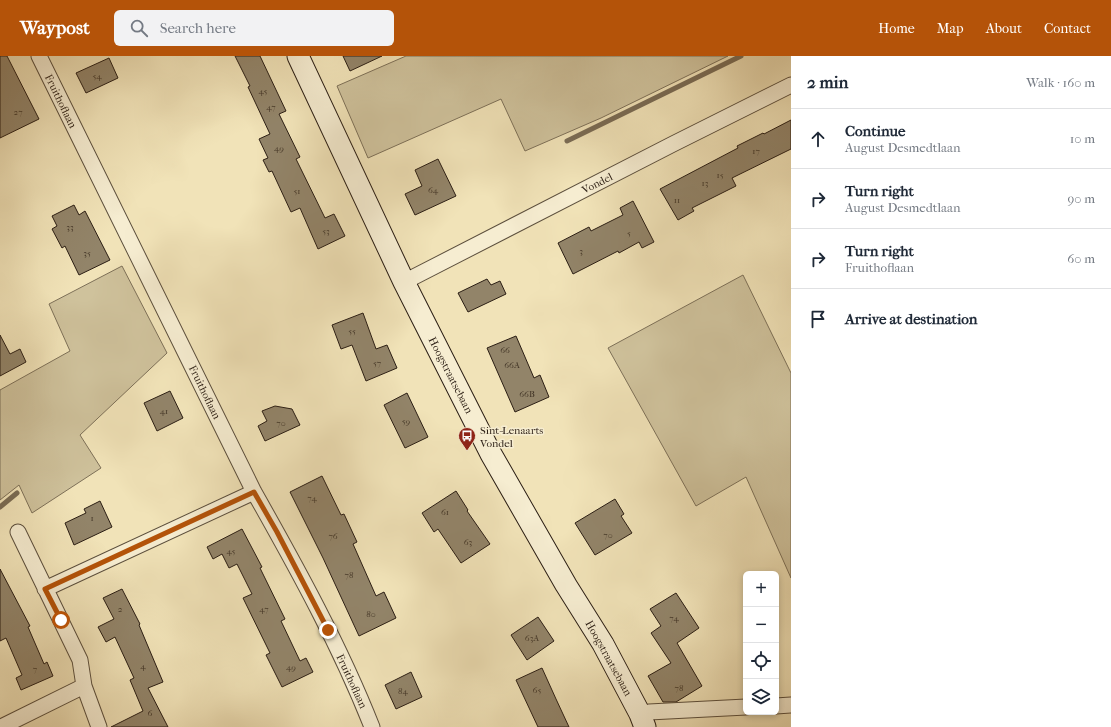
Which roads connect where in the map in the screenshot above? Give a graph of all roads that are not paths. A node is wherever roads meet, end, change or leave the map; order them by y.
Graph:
1 (39, 56) edge
2 (298, 56) edge
3 (791, 85) edge
4 (404, 282) junction
5 (254, 492) junction
6 (18, 532) dead end
7 (45, 589) junction
8 (84, 686) junction
9 (791, 705) edge
10 (779, 706) edge
11 (743, 707) edge
12 (642, 721) edge
13 (1, 727) edge
14 (99, 727) edge
15 (372, 727) edge

1 - 5 street, Fruithoflaan
2 - 4 main road, Hoogstraatsebaan
3 - 4 street, Vondel
4 - 12 main road, Hoogstraatsebaan
5 - 7 street
5 - 15 street, Fruithoflaan
6 - 7 street
7 - 8 street
8 - 13 street
8 - 14 street
9 - 10 street
11 - 12 street

